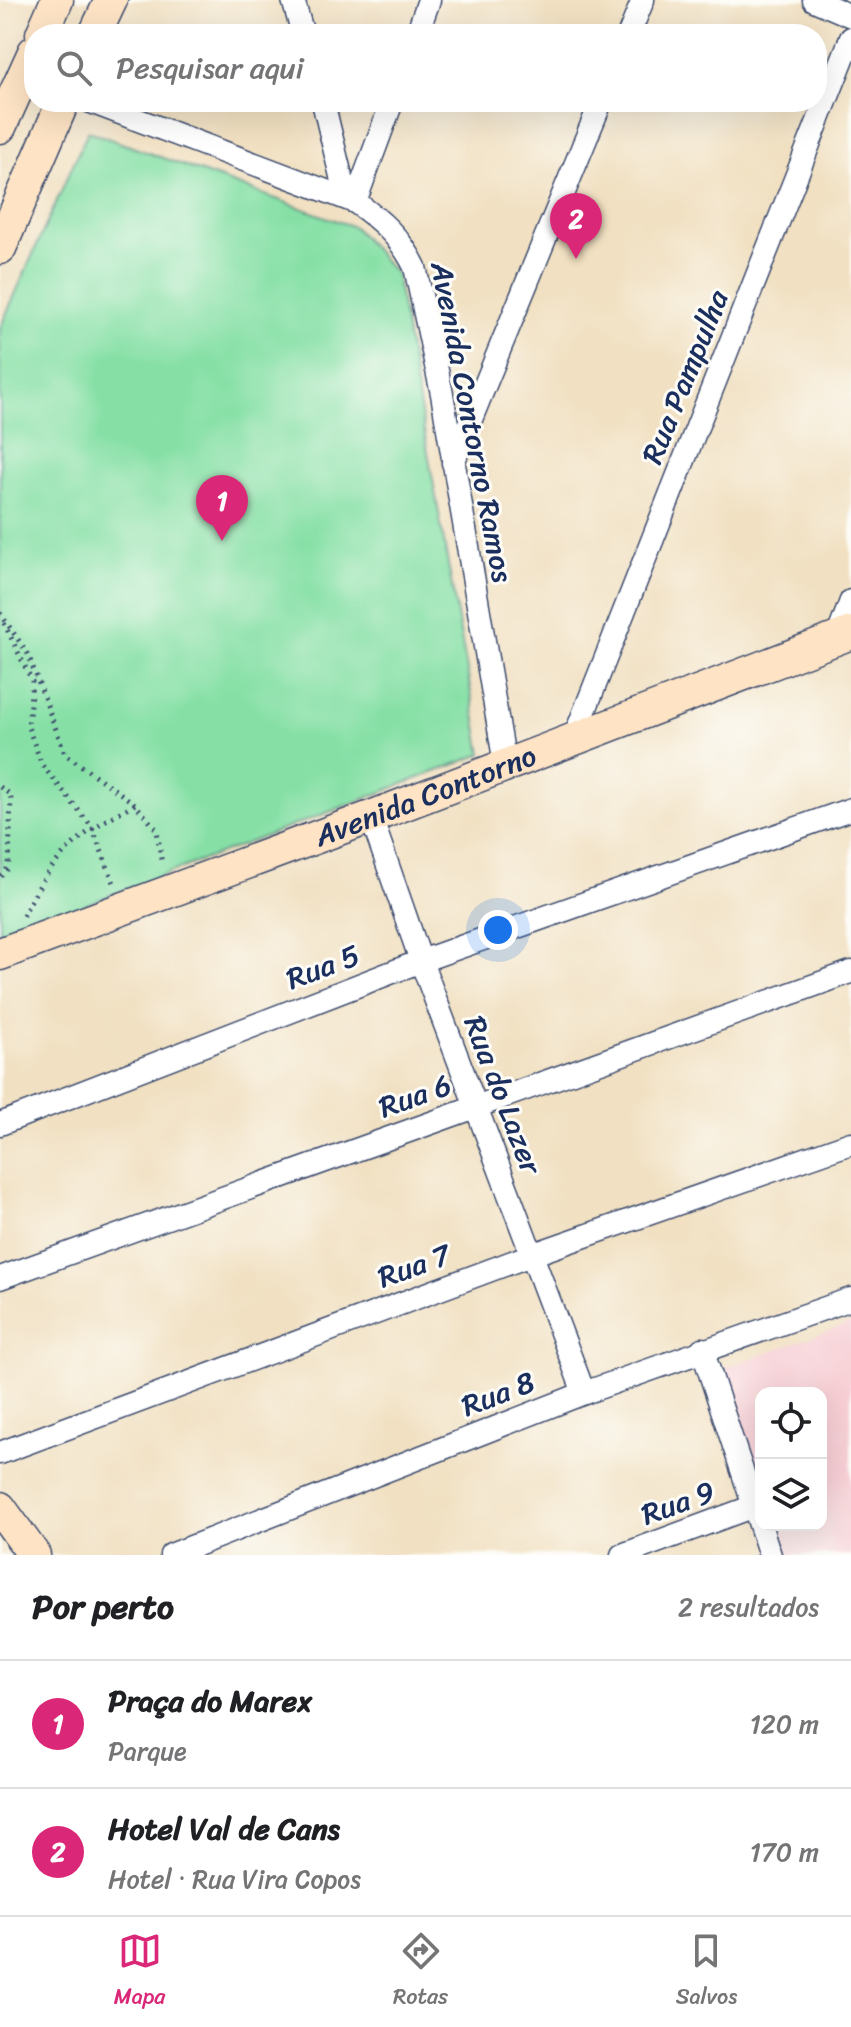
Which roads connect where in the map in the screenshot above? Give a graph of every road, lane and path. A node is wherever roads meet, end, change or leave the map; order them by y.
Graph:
1 (57, 0) edge
2 (111, 0) edge
3 (293, 0) edge
4 (429, 0) edge
5 (643, 0) edge
6 (814, 0) edge
7 (851, 16) edge
8 (46, 24) edge
9 (100, 24) edge
10 (300, 24) edge
11 (421, 24) edge
12 (633, 24) edge
13 (851, 38) edge
14 (24, 74) edge
15 (827, 99) edge
16 (59, 112) edge
17 (117, 112) edge
18 (326, 112) edge
19 (388, 112) edge
20 (597, 112) edge
21 (822, 112) edge
22 (0, 127) edge
23 (350, 200) junction
24 (0, 248) edge
25 (453, 463) junction
26 (851, 601) edge
27 (0, 614) edge
28 (844, 635) edge
29 (574, 738) junction
30 (505, 764) junction
31 (0, 787) edge
32 (135, 804) junction
33 (851, 809) edge
34 (371, 817) junction
35 (92, 827) junction
36 (0, 877) edge
37 (166, 890) junction
38 (123, 906) junction
39 (2, 953) edge
40 (421, 961) junction
41 (851, 972) edge
42 (475, 1106) junction
43 (0, 1124) edge
44 (851, 1143) edge
45 (531, 1255) junction
46 (0, 1278) edge
47 (851, 1299) edge
48 (702, 1349) junction
49 (584, 1393) junction
50 (0, 1453) edge
51 (754, 1506) junction
52 (0, 1508) edge
53 (34, 1555) edge
54 (171, 1555) edge
55 (622, 1555) edge
56 (770, 1555) edge

1 - 8 street
2 - 9 street
3 - 10 street
4 - 11 street
5 - 12 street
6 - 7 street
13 - 15 street, Rua Pampulha
14 - 22 street
16 - 24 street
17 - 23 street, Avenida Contorno Ramos
18 - 23 street
19 - 23 street
20 - 25 street
21 - 29 street, Rua Pampulha
23 - 25 street, Avenida Contorno Ramos
25 - 30 street, Avenida Contorno Ramos
26 - 28 street
27 - 32 path
27 - 35 path
28 - 29 street, Avenida Contorno
29 - 30 street, Avenida Contorno
30 - 34 street, Avenida Contorno
31 - 36 path
32 - 35 path
32 - 37 path
33 - 40 street, Rua 5
34 - 37 street, Avenida Contorno
34 - 40 street, Rua do Lazer
35 - 38 path
35 - 39 path
37 - 38 street, Avenida Contorno
38 - 39 street, Avenida Contorno
40 - 42 street, Rua do Lazer
40 - 43 street, Rua 5
41 - 42 street, Rua 6
42 - 45 street, Rua do Lazer
42 - 46 street, Rua 6
44 - 45 street, Rua 7
45 - 49 street, Rua do Lazer
45 - 50 street, Rua 7
47 - 48 street, Rua 8
48 - 49 street, Rua 8
48 - 51 street
49 - 54 street, Rua 8
51 - 55 street, Rua 9
51 - 56 street
52 - 53 street

